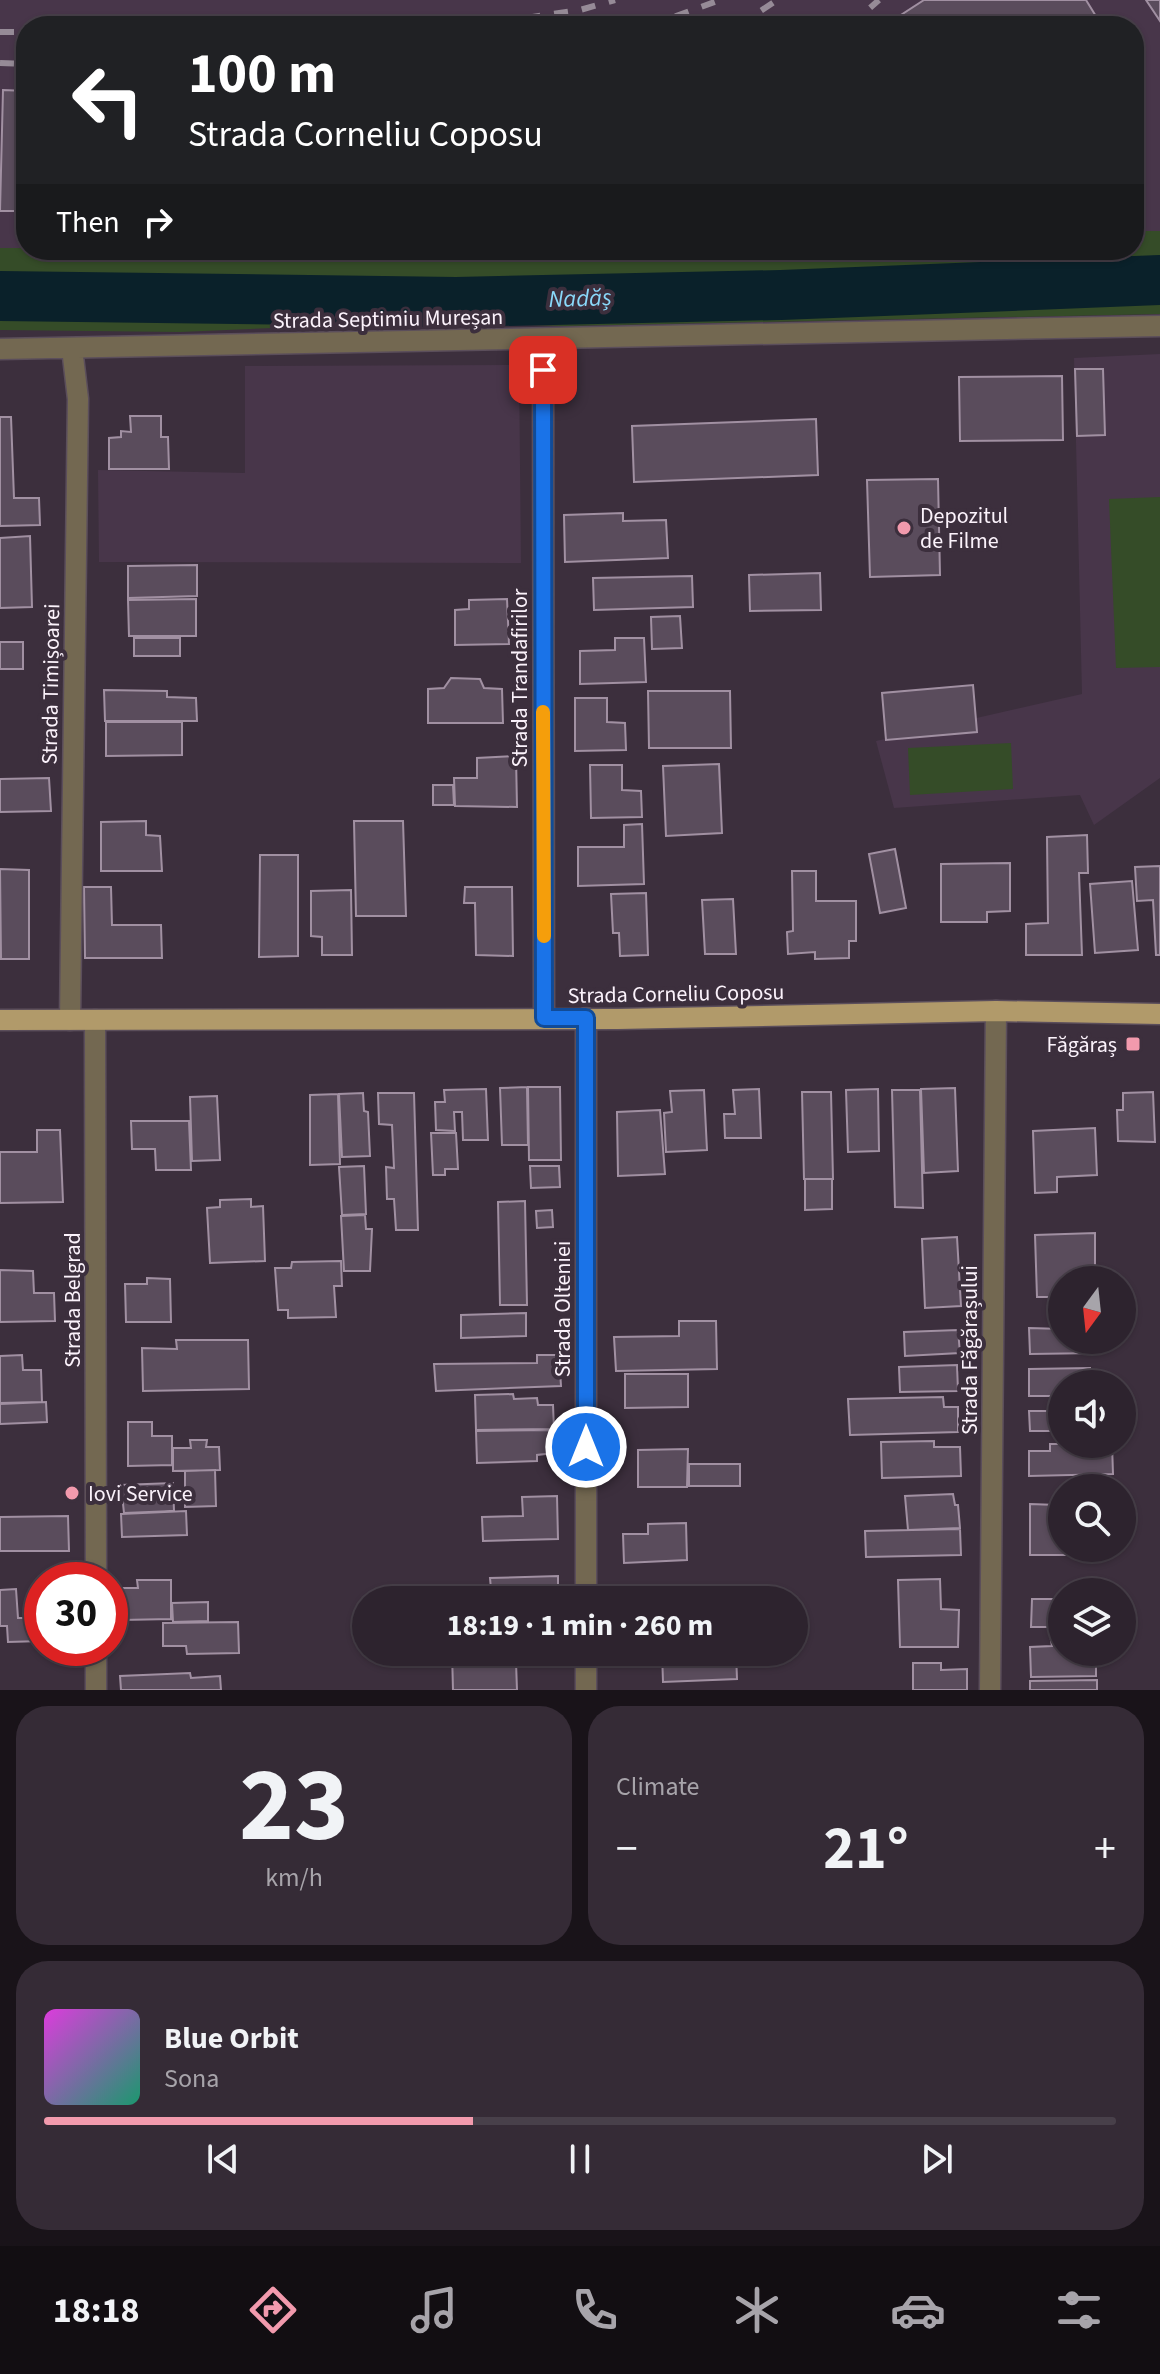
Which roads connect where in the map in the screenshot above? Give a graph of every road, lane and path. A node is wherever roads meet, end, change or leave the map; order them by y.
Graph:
1 (1160, 326) edge
2 (543, 339) junction
3 (72, 348) junction
4 (0, 349) edge
5 (996, 1011) junction
6 (1160, 1014) edge
7 (544, 1018) junction
8 (586, 1018) junction
9 (0, 1020) edge
10 (70, 1020) junction
11 (95, 1020) junction
12 (96, 1562) edge
13 (586, 1586) edge
14 (96, 1666) edge
15 (586, 1666) edge
16 (96, 1690) edge
17 (586, 1690) edge
18 (990, 1690) edge

1 - 2 street, Strada Septimiu Mureșan
2 - 3 street, Strada Septimiu Mureșan
2 - 7 street, Strada Trandafirilor
3 - 4 street, Strada Septimiu Mureșan
3 - 10 street, Strada Timișoarei
5 - 6 main road, Strada Corneliu Coposu
5 - 8 main road, Strada Corneliu Coposu
5 - 18 street, Strada Făgărașului
7 - 8 main road, Strada Corneliu Coposu
7 - 11 main road, Strada Corneliu Coposu
8 - 13 street, Strada Olteniei
9 - 10 main road, Strada Corneliu Coposu
10 - 11 main road, Strada Corneliu Coposu
11 - 12 street, Strada Belgrad
14 - 16 street
15 - 17 street

